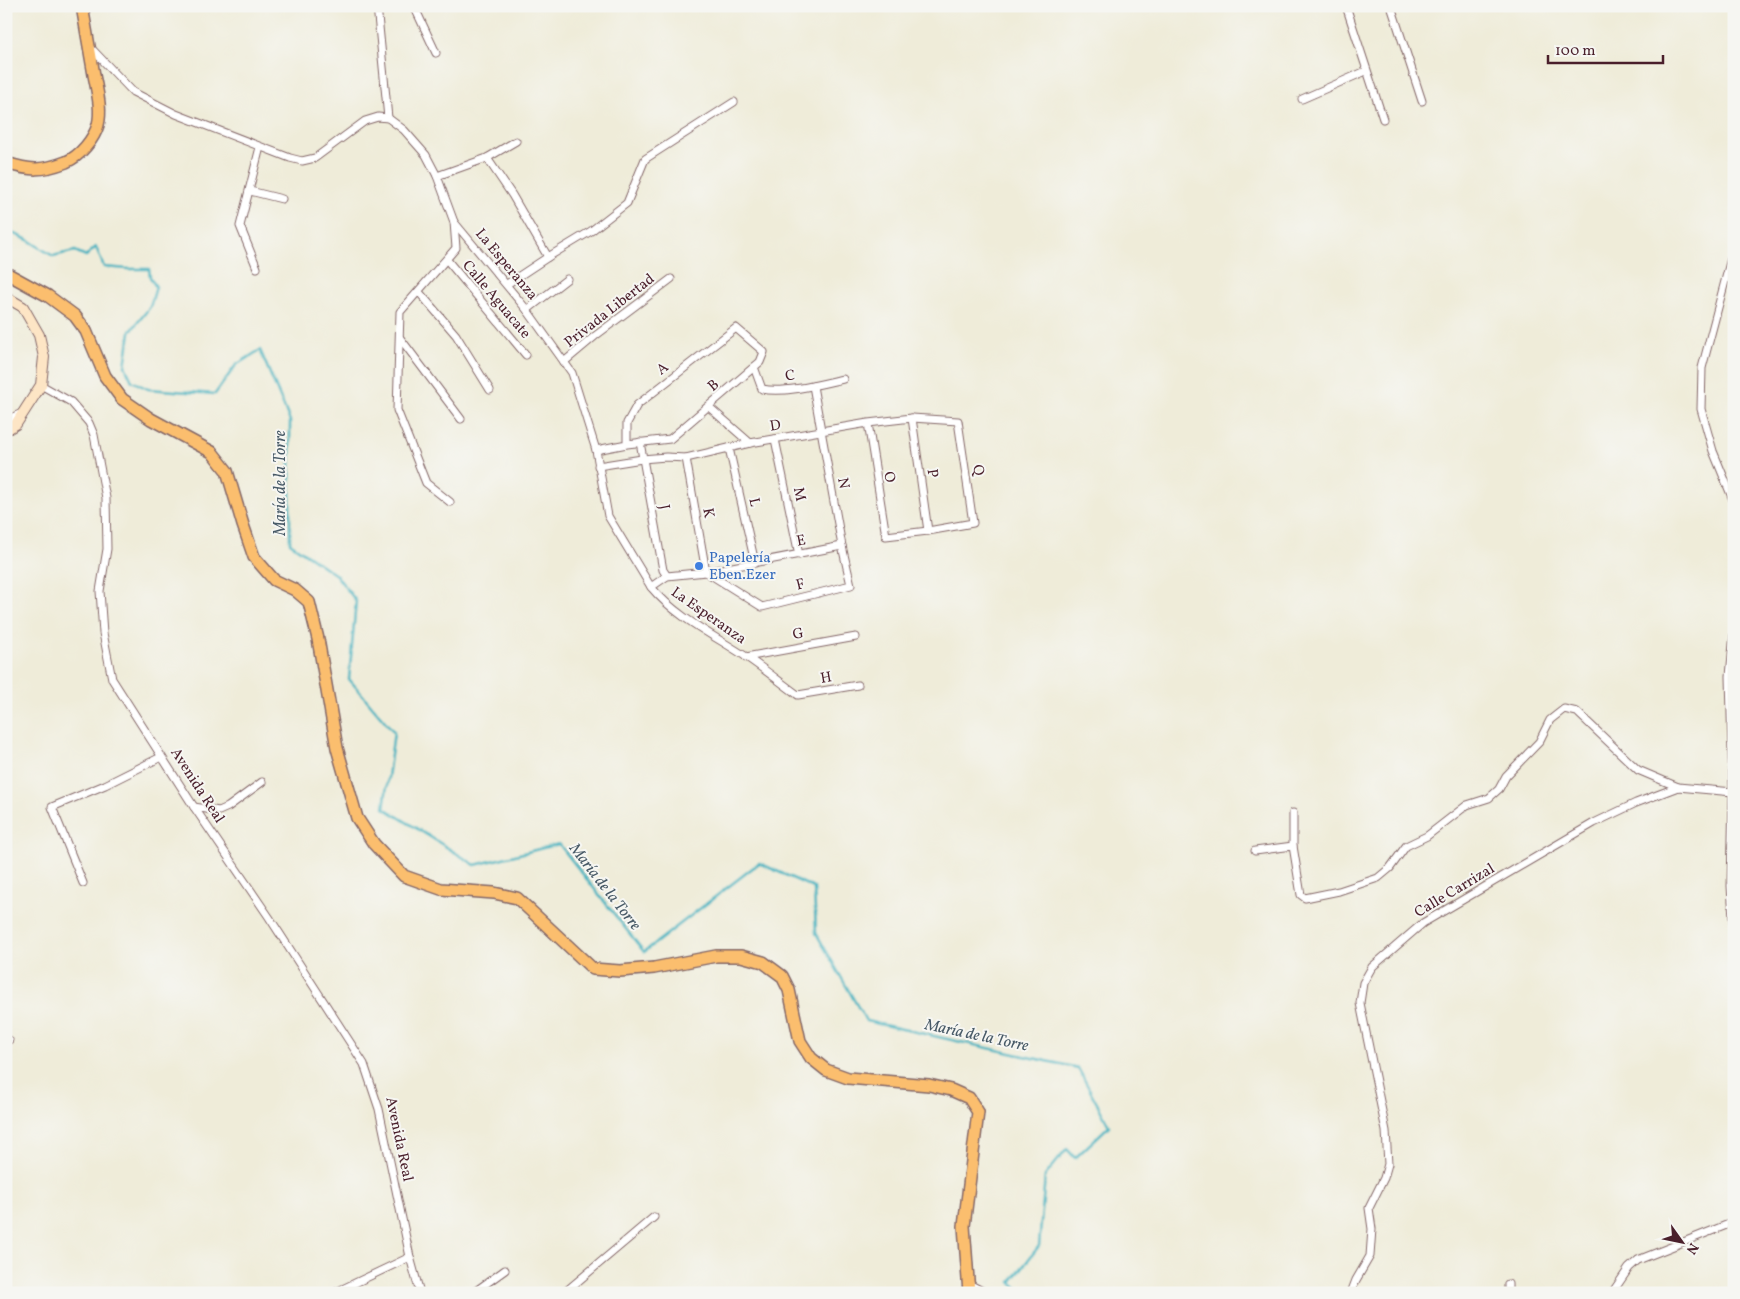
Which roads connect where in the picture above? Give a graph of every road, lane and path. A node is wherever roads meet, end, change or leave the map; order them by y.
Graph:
1 (82, 6) edge
2 (376, 6) edge
3 (414, 6) edge
4 (1346, 6) edge
5 (1391, 6) edge
6 (89, 45) junction
7 (436, 53) dead end
8 (1366, 71) junction
9 (1302, 99) dead end
10 (1422, 101) dead end
11 (734, 102) dead end
12 (388, 118) junction
13 (1384, 119) dead end
14 (516, 141) dead end
15 (260, 147) junction
16 (487, 158) junction
17 (6, 163) edge
18 (437, 176) junction
19 (250, 191) junction
20 (282, 199) dead end
21 (454, 222) junction
22 (1734, 247) edge
23 (548, 256) junction
24 (447, 260) junction
25 (256, 268) dead end
26 (6, 273) edge
27 (567, 279) dead end
28 (671, 279) dead end
29 (507, 284) junction
30 (419, 292) junction
31 (6, 297) edge
32 (527, 310) junction
33 (400, 338) junction
34 (526, 355) dead end
35 (564, 362) junction
36 (754, 368) junction
37 (844, 379) dead end
38 (41, 386) junction
39 (813, 386) junction
40 (490, 390) dead end
41 (709, 407) junction
42 (26, 410) junction
43 (912, 418) junction
44 (461, 419) dead end
45 (6, 420) edge
46 (958, 421) joint
47 (868, 423) junction
48 (6, 430) edge
49 (821, 432) junction
50 (775, 439) junction
51 (640, 442) junction
52 (750, 443) junction
53 (627, 444) junction
54 (729, 448) junction
55 (596, 450) junction
56 (686, 458) junction
57 (642, 459) junction
58 (598, 466) junction
59 (450, 502) dead end
60 (1734, 502) edge
61 (928, 531) junction
62 (842, 546) junction
63 (799, 555) junction
64 (755, 563) junction
65 (706, 572) junction
66 (667, 576) junction
67 (851, 585) joint
68 (651, 587) junction
69 (1734, 633) edge
70 (856, 637) dead end
71 (746, 657) junction
72 (1732, 676) edge
73 (858, 685) dead end
74 (798, 695) joint
75 (161, 757) junction
76 (262, 782) dead end
77 (1678, 787) junction
78 (1733, 792) edge
79 (194, 807) junction
80 (1293, 813) dead end
81 (1732, 830) edge
82 (1293, 846) junction
83 (1256, 852) dead end
84 (83, 883) dead end
85 (1734, 934) edge
86 (654, 1217) dead end
87 (1734, 1222) edge
88 (410, 1256) junction
89 (505, 1270) dead end
90 (1508, 1284) dead end
91 (969, 1289) edge
92 (334, 1293) edge
93 (420, 1293) edge
94 (473, 1293) edge
95 (564, 1293) edge
96 (986, 1293) edge
97 (1351, 1293) edge
98 (1508, 1293) edge
99 (1612, 1293) edge

1 - 6 main road
2 - 12 street
3 - 7 street
4 - 8 street
5 - 10 street
6 - 15 street
6 - 17 main road
8 - 9 street
8 - 13 street
11 - 23 street
12 - 15 street
12 - 18 street, La Esperanza
14 - 16 street
15 - 19 street
16 - 18 street
16 - 23 street
18 - 21 street, La Esperanza
19 - 20 street
19 - 25 street
21 - 24 street
21 - 29 street, La Esperanza
22 - 60 street
23 - 29 street
24 - 30 street
24 - 34 street, Calle Aguacate
26 - 91 main road
27 - 32 street
28 - 35 street, Privada Libertad
29 - 32 street, La Esperanza
30 - 33 street
30 - 40 street
31 - 38 street
32 - 35 street, La Esperanza
33 - 44 street
33 - 59 street
35 - 55 street, La Esperanza
36 - 39 street, C
36 - 41 street, B
36 - 53 street, A
37 - 39 street, C
38 - 42 street
38 - 75 street, Avenida Real
39 - 49 street, N
41 - 51 street, B
41 - 52 street
42 - 45 street
42 - 48 street
43 - 46 street, D
43 - 47 street, D
43 - 61 street, P
46 - 61 street, Q
47 - 49 street, D
47 - 61 street, O
49 - 50 street, D
49 - 62 street, N
50 - 52 street, D
50 - 63 street, M
51 - 53 street
51 - 57 street, J
52 - 54 street, D
53 - 55 street
54 - 56 street, D
54 - 64 street, L
55 - 58 street, La Esperanza
56 - 57 street, D
56 - 65 street, K
57 - 58 street, D
57 - 66 street, J
58 - 68 street, La Esperanza
62 - 63 street, E
62 - 67 street, N
63 - 64 street, E
64 - 65 street, E
65 - 66 street, E
65 - 67 street, F
66 - 68 street, E
68 - 71 street, La Esperanza
69 - 72 street
70 - 71 street, G
71 - 74 street, La Esperanza
72 - 78 street
73 - 74 street, H
75 - 79 street, Avenida Real
75 - 84 street
76 - 79 street
77 - 78 street, Calle Carrizal
77 - 82 street
77 - 97 street, Calle Carrizal
78 - 81 street
79 - 88 street, Avenida Real
80 - 82 street
81 - 85 street
82 - 83 street
86 - 95 street
87 - 99 street
88 - 92 street
88 - 93 street, Avenida Real
89 - 94 street
90 - 98 street
91 - 96 street

